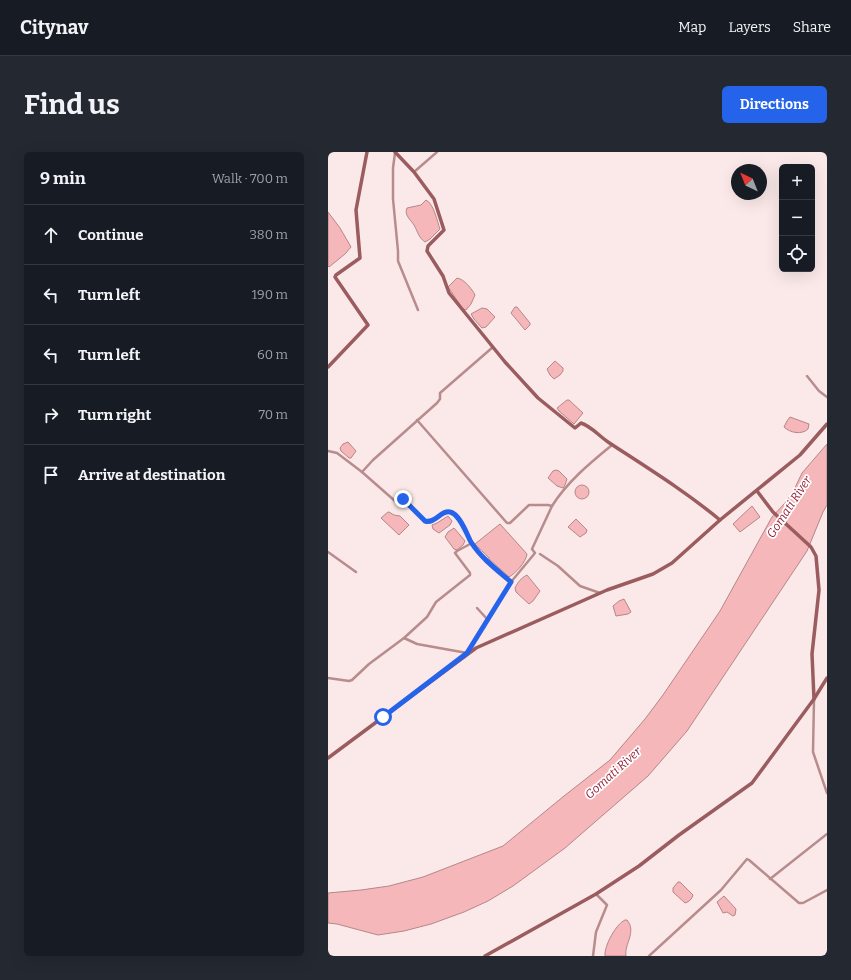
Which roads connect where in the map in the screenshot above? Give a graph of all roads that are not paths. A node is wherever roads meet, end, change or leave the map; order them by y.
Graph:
1 (367, 152) edge
2 (395, 152) edge
3 (437, 152) edge
4 (414, 172) junction
5 (418, 310) dead end
6 (493, 346) junction
7 (328, 367) edge
8 (807, 376) dead end
9 (827, 397) edge
10 (417, 420) junction
11 (827, 424) edge
12 (612, 445) junction
13 (328, 451) edge
14 (362, 472) junction
15 (757, 491) junction
16 (552, 506) junction
17 (720, 520) junction
18 (472, 542) junction
19 (328, 552) edge
20 (540, 554) dead end
21 (356, 572) dead end
22 (511, 582) junction
23 (600, 592) junction
24 (477, 608) dead end
25 (488, 620) junction
26 (404, 638) junction
27 (467, 653) junction
28 (328, 678) edge
29 (827, 678) edge
30 (814, 699) junction
31 (328, 758) edge
32 (827, 793) edge
33 (827, 834) edge
34 (770, 879) junction
35 (827, 890) edge
36 (596, 894) junction
37 (493, 954) edge
38 (485, 956) edge
39 (593, 956) edge
40 (649, 956) edge

1 - 7 street
2 - 4 street
2 - 5 street
3 - 4 street
4 - 6 street
6 - 10 street
6 - 12 street
8 - 9 street
10 - 14 street
10 - 16 street
11 - 15 street
12 - 16 street
12 - 17 street
13 - 14 street
14 - 18 street
15 - 17 street
15 - 30 street
16 - 22 street
17 - 23 street
18 - 22 street
18 - 26 street
19 - 21 street
20 - 23 street
22 - 25 street
23 - 27 street
24 - 25 street
25 - 27 street
26 - 27 street
26 - 28 street
27 - 31 street
29 - 30 street
30 - 32 street
30 - 36 street
33 - 34 street
34 - 35 street
34 - 40 street
36 - 37 street
36 - 39 street
37 - 38 street

